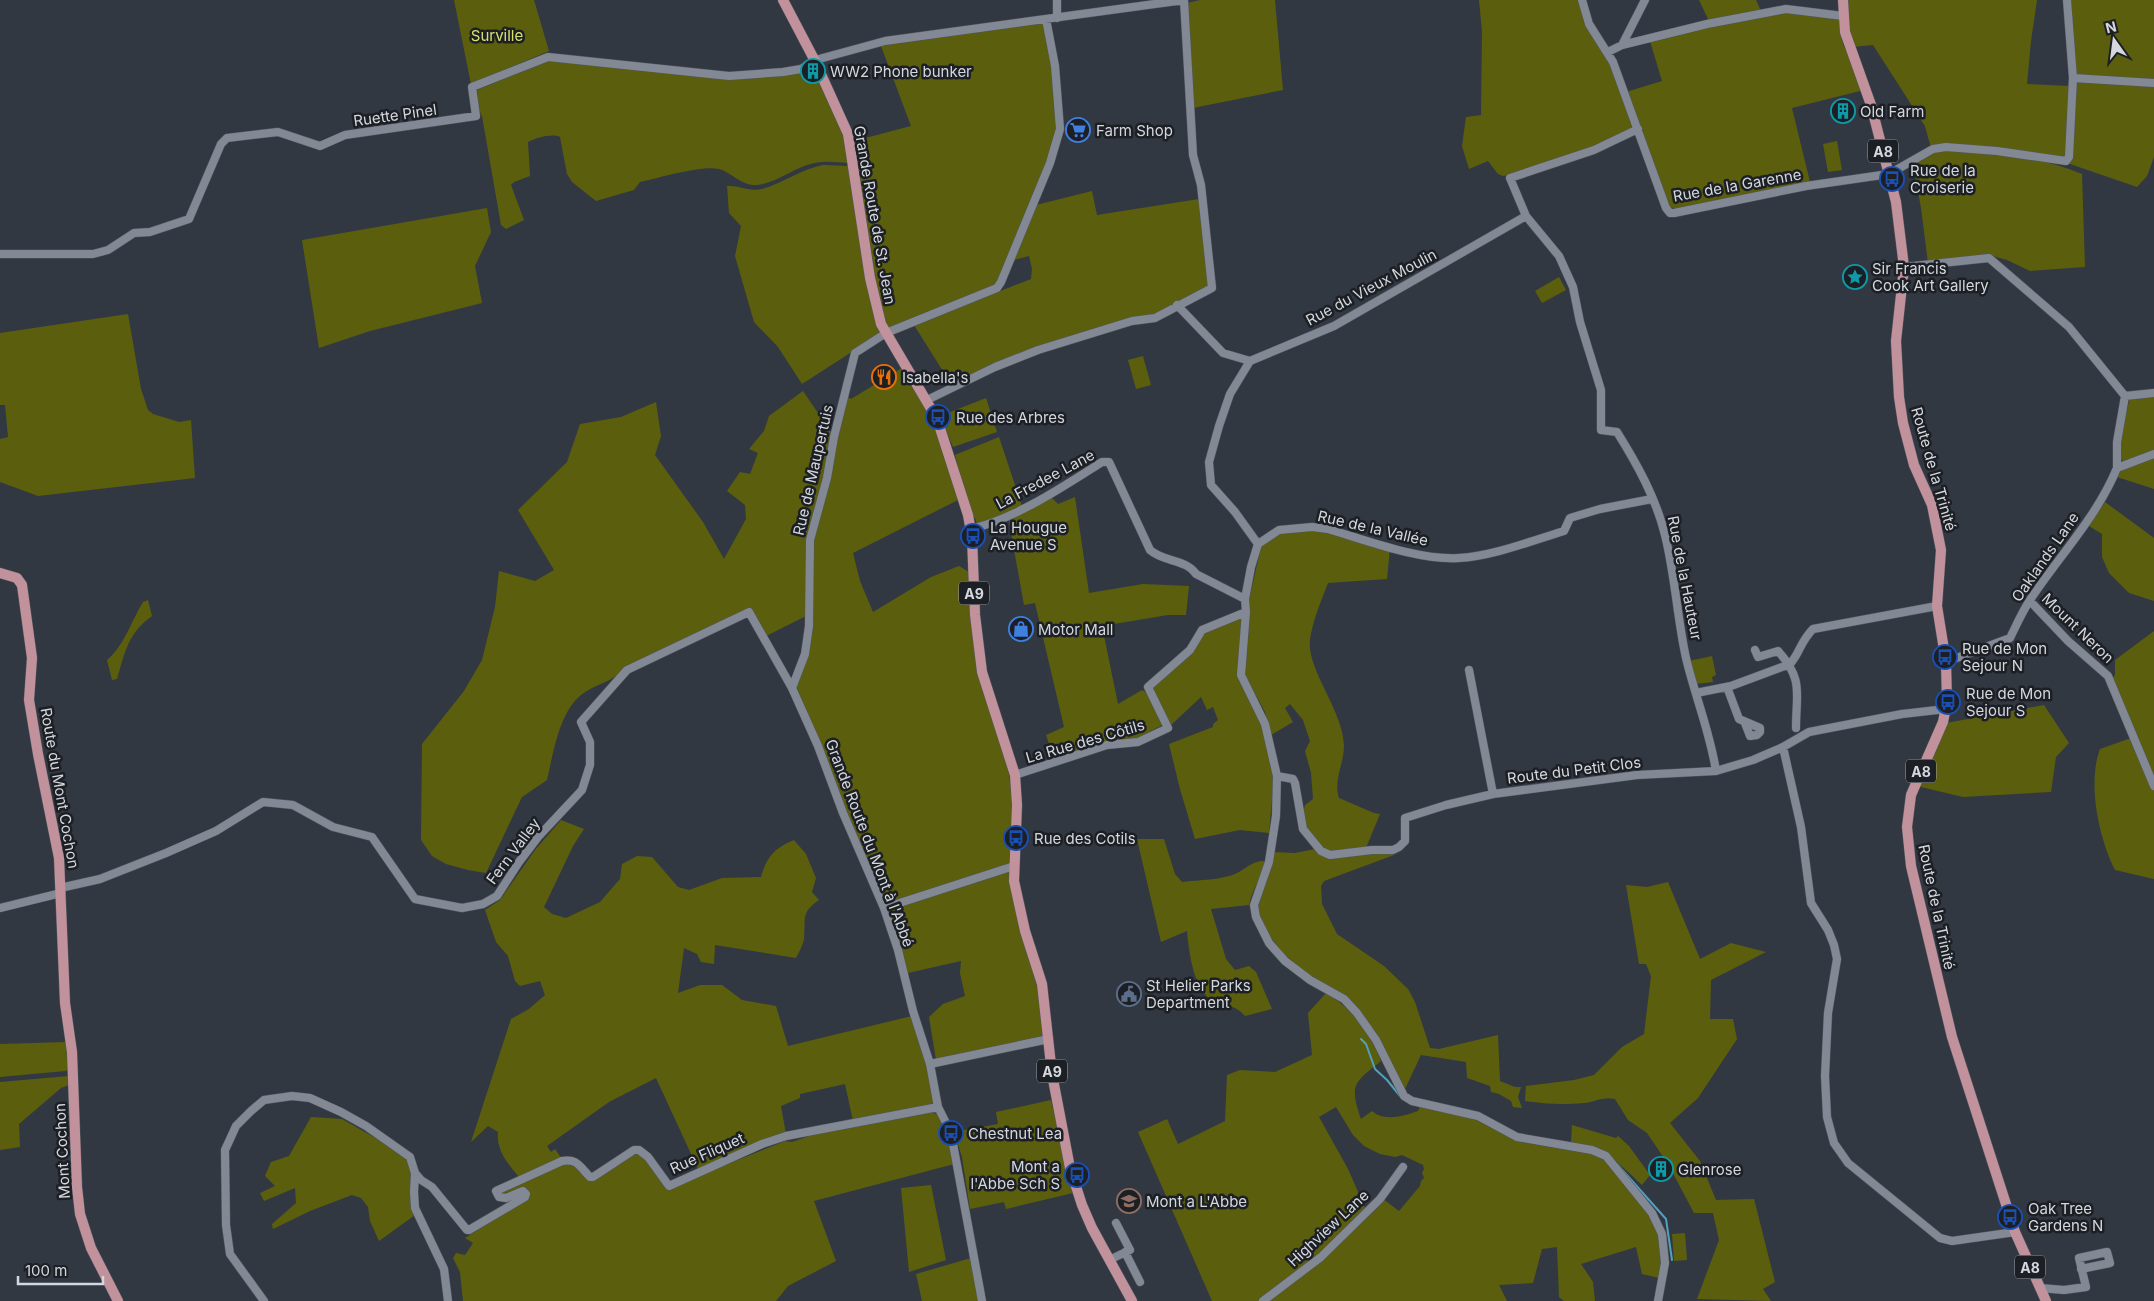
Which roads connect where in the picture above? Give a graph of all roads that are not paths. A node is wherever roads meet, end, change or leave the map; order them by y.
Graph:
1 (784, 0) edge
2 (1057, 0) edge
3 (1184, 0) edge
4 (1582, 0) edge
5 (1645, 0) edge
6 (1843, 0) edge
7 (2066, 0) edge
8 (1843, 16) junction
9 (1057, 18) junction
10 (1046, 19) junction
11 (1622, 45) junction
12 (1608, 52) junction
13 (815, 62) junction
14 (2073, 78) junction
15 (2154, 83) edge
16 (1638, 130) junction
17 (1889, 174) junction
18 (1526, 216) junction
19 (0, 254) edge
20 (1904, 267) junction
21 (1177, 306) junction
22 (886, 334) junction
23 (1250, 361) junction
24 (2154, 393) edge
25 (2125, 396) junction
26 (927, 400) junction
27 (2154, 454) edge
28 (2117, 468) junction
29 (1652, 499) junction
30 (970, 529) junction
31 (1258, 544) junction
32 (0, 573) edge
33 (1245, 599) junction
34 (2030, 601) junction
35 (1937, 606) junction
36 (1246, 612) junction
37 (1755, 650) dead end
38 (1946, 662) junction
39 (1790, 664) junction
40 (1468, 670) dead end
41 (1727, 687) junction
42 (792, 688) junction
43 (1696, 693) junction
44 (1946, 709) junction
45 (1745, 723) dead end
46 (1796, 728) dead end
47 (1783, 747) junction
48 (1716, 772) junction
49 (1015, 775) junction
50 (1277, 776) junction
51 (2154, 786) edge
52 (1493, 794) junction
53 (1014, 866) junction
54 (61, 891) junction
55 (0, 908) edge
56 (884, 908) junction
57 (1049, 1039) junction
58 (72, 1052) joint
59 (930, 1064) junction
60 (938, 1108) junction
61 (1404, 1167) dead end
62 (415, 1173) junction
63 (1116, 1223) dead end
64 (2015, 1232) junction
65 (1126, 1252) junction
66 (1109, 1260) junction
67 (2081, 1269) dead end
68 (1140, 1282) dead end
69 (2040, 1288) junction
70 (118, 1301) edge
71 (264, 1301) edge
72 (448, 1301) edge
73 (982, 1301) edge
74 (1132, 1301) edge
75 (1264, 1301) edge
76 (1658, 1301) edge
77 (2046, 1301) edge

1 - 13 main road, Grande Route de St. Jean / A9
2 - 9 street
3 - 9 street
3 - 21 street
4 - 12 street, Rue de la Garenne
5 - 11 street
6 - 8 main road, Route de la Trinité / A8
7 - 14 street
8 - 11 street
8 - 17 main road, Route de la Trinité / A8
9 - 10 street
10 - 13 street
10 - 22 street, Rue de Maupertuis
11 - 12 street
12 - 16 street, Rue de la Garenne
13 - 19 street, Ruette Pinel
13 - 22 main road, Grande Route de St. Jean / A9
14 - 15 street
14 - 17 street
16 - 17 street, Rue de la Garenne
16 - 18 street, Rue de la Hauteur
17 - 20 main road, Route de la Trinité / A8
18 - 23 street, Rue du Vieux Moulin
18 - 29 street, Rue de la Hauteur
20 - 25 street
20 - 35 main road, Route de la Trinité / A8
21 - 23 street
21 - 26 street
22 - 26 main road, Grande Route de St. Jean / A9
22 - 42 street, Rue de Maupertuis
23 - 31 street
24 - 25 street
25 - 28 street
26 - 30 main road, Grande Route de St. Jean / A9
27 - 28 street
28 - 34 street, Oaklands Lane
29 - 31 street, Rue de la Vallée
29 - 43 street, Rue de la Hauteur
30 - 33 street, La Fredee Lane
30 - 49 main road, Grande Route de St. Jean / A9
31 - 33 street
32 - 54 main road, Route du Mont Cochon
33 - 36 street
34 - 38 street, Oaklands Lane
34 - 51 street, Mount Neron
35 - 38 main road, Route de la Trinité / A8
35 - 39 street
36 - 49 street, La Rue des Côtils
36 - 50 street
37 - 39 street
38 - 44 main road, Route de la Trinité / A8
39 - 41 street
39 - 46 street
40 - 52 street
41 - 43 street
41 - 45 street
42 - 54 street, Fern Valley
42 - 56 street, Grande Route du Mont à l'Abbé
43 - 48 street, Rue de la Hauteur
44 - 47 street, Route du Petit Clos
44 - 64 main road, Route de la Trinité / A8
47 - 48 street, Route du Petit Clos
47 - 64 street
48 - 52 street, Route du Petit Clos
49 - 53 main road, Grande Route de St. Jean / A9
50 - 52 street, Route du Petit Clos
50 - 76 street
53 - 56 street
53 - 57 main road, Grande Route de St. Jean / A9
54 - 55 street
54 - 58 main road, Route du Mont Cochon
56 - 59 street, Grande Route du Mont à l'Abbé
57 - 59 street
57 - 66 main road, Grande Route de St. Jean / A9
58 - 70 main road, Mont Cochon
59 - 60 street, Grande Route du Mont à l'Abbé
60 - 62 street, Rue Fliquet
60 - 73 street, Grande Route du Mont à l'Abbé
61 - 75 street, Highview Lane
62 - 71 street
62 - 72 street
63 - 65 street
64 - 69 main road, A8
65 - 66 street
65 - 68 street
66 - 74 main road, Grande Route de St. Jean / A9
67 - 69 street
69 - 77 main road, A8

